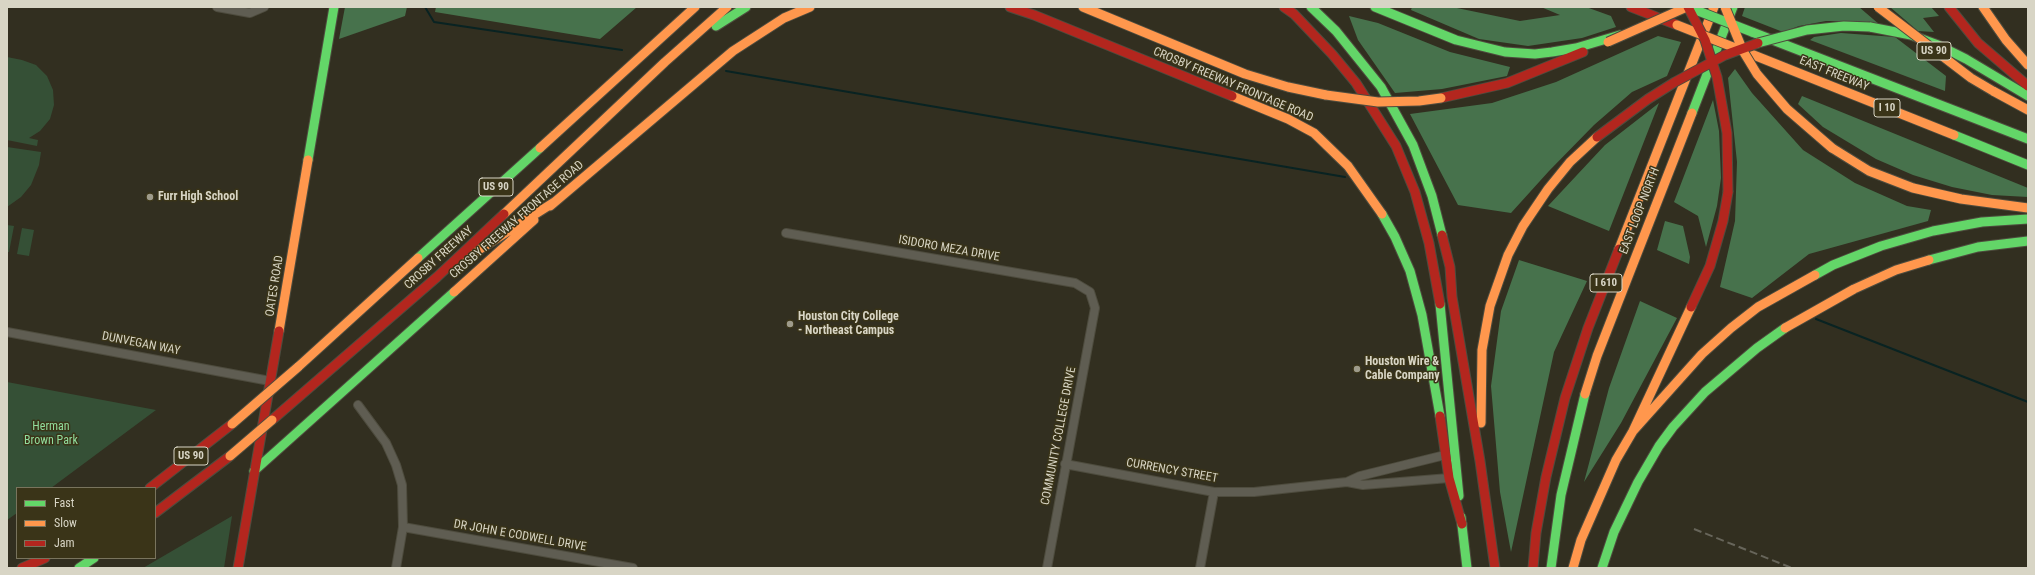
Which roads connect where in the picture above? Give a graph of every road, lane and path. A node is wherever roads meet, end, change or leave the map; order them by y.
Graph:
1 (217, 7) edge
2 (334, 7) edge
3 (695, 7) edge
4 (727, 7) edge
5 (746, 7) edge
6 (810, 7) edge
7 (1010, 7) edge
8 (1083, 7) edge
9 (1284, 7) edge
10 (1310, 7) edge
11 (1375, 7) edge
12 (1631, 7) edge
13 (1688, 7) edge
14 (1714, 7) edge
15 (1725, 7) edge
16 (1733, 7) edge
17 (1878, 7) edge
18 (1949, 7) edge
19 (1983, 7) edge
20 (261, 8) edge
21 (1608, 40) junction
22 (665, 62) junction
23 (2028, 65) edge
24 (2028, 86) edge
25 (2028, 96) edge
26 (2028, 110) edge
27 (2028, 139) edge
28 (2028, 165) edge
29 (556, 201) junction
30 (2028, 208) edge
31 (2028, 219) edge
32 (786, 233) dead end
33 (2028, 242) edge
34 (437, 277) junction
35 (1095, 308) joint
36 (7, 332) edge
37 (270, 380) junction
38 (358, 405) dead end
39 (1633, 431) junction
40 (1445, 455) junction
41 (1480, 461) junction
42 (1065, 464) junction
43 (1393, 468) junction
44 (254, 471) junction
45 (1449, 478) junction
46 (1347, 482) junction
47 (1395, 482) junction
48 (151, 487) edge
49 (1214, 492) junction
50 (156, 512) edge
51 (1462, 524) junction
52 (403, 527) junction
53 (43, 559) edge
54 (52, 559) edge
55 (92, 559) edge
56 (22, 568) edge
57 (38, 568) edge
58 (79, 568) edge
59 (238, 568) edge
60 (396, 568) edge
61 (632, 568) edge
62 (1047, 568) edge
63 (1200, 568) edge
64 (1466, 568) edge
65 (1495, 568) edge
66 (1533, 568) edge
67 (1551, 568) edge
68 (1573, 568) edge
69 (1602, 568) edge

1 - 20 street
2 - 37 main road, OATES ROAD
3 - 48 main road, CROSBY FREEWAY / US 90, bridge
4 - 22 main road, CROSBY FREEWAY / US 90
5 - 22 main road
6 - 29 main road, CROSBY FREEWAY FRONTAGE ROAD
7 - 40 main road, CROSBY FREEWAY FRONTAGE ROAD
8 - 21 main road, bridge
9 - 51 main road
10 - 41 main road
11 - 21 main road
12 - 28 main road, EAST FREEWAY / I 10, bridge
13 - 21 main road, bridge
13 - 27 main road, EAST FREEWAY / I 10, bridge
13 - 39 main road, bridge
14 - 66 main road, EAST LOOP NORTH / I 610
15 - 30 main road, bridge
16 - 67 main road, EAST LOOP NORTH / I 610
17 - 26 main road, US 90, bridge
18 - 24 main road
19 - 23 main road
22 - 34 main road, CROSBY FREEWAY / US 90
25 - 41 main road, bridge
29 - 34 main road
29 - 44 main road, CROSBY FREEWAY FRONTAGE ROAD
31 - 39 main road
32 - 35 street, ISIDORO MEZA DRIVE
33 - 69 main road
34 - 50 main road, CROSBY FREEWAY / US 90, bridge
35 - 42 street, COMMUNITY COLLEGE DRIVE
36 - 37 street, DUNVEGAN WAY
37 - 44 main road, OATES ROAD
38 - 52 street
39 - 68 main road
40 - 43 street, CURRENCY STREET
40 - 45 main road, CROSBY FREEWAY FRONTAGE ROAD
41 - 65 main road
42 - 49 street, CURRENCY STREET
42 - 62 street, COMMUNITY COLLEGE DRIVE
43 - 46 street, CURRENCY STREET
43 - 47 street
44 - 59 main road, OATES ROAD
45 - 47 street, CURRENCY STREET
45 - 51 main road, CROSBY FREEWAY FRONTAGE ROAD
46 - 47 street, CURRENCY STREET
46 - 49 street, CURRENCY STREET
49 - 63 street
51 - 64 main road
52 - 60 street
52 - 61 street, DR JOHN E CODWELL DRIVE
53 - 56 main road
54 - 57 main road
55 - 58 main road

